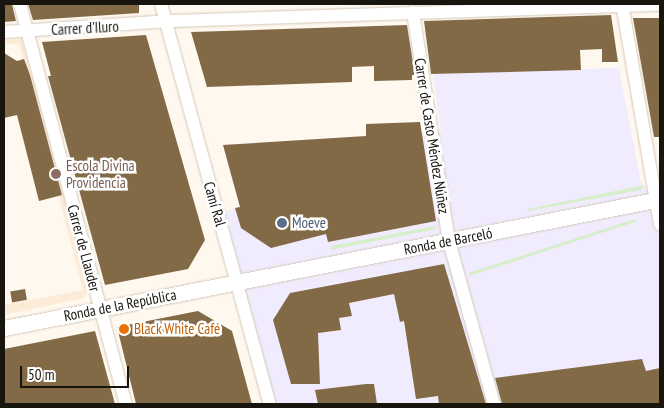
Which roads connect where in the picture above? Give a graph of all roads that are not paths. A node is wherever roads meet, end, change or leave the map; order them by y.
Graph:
1 (20, 4) edge
2 (161, 4) edge
3 (622, 5) edge
4 (660, 5) edge
5 (412, 12) junction
6 (165, 21) junction
7 (27, 30) junction
8 (4, 32) edge
9 (658, 200) edge
10 (660, 225) edge
11 (449, 241) junction
12 (236, 282) junction
13 (101, 309) junction
14 (4, 328) edge
15 (126, 404) edge
16 (270, 404) edge
17 (494, 404) edge

1 - 7 street, Carrer de Llauder
2 - 6 street, Camí Ral
3 - 4 street, Carrer d'Iluro
3 - 5 street, Carrer d'Iluro
3 - 9 street
5 - 6 street, Carrer d'Iluro
5 - 11 street, Carrer de Casto Méndez Núñez
6 - 7 street, Carrer d'Iluro
6 - 12 street, Camí Ral
7 - 8 street, Carrer d'Iluro
7 - 13 street, Carrer de Llauder
9 - 10 street
9 - 11 street, Ronda de Barceló
11 - 12 street, Ronda de Barceló
11 - 17 street, Carrer de Casto Méndez Núñez
12 - 13 street, Ronda de la República
12 - 16 street, Camí Ral
13 - 14 street, Ronda de la República
13 - 15 street, Carrer de Llauder

